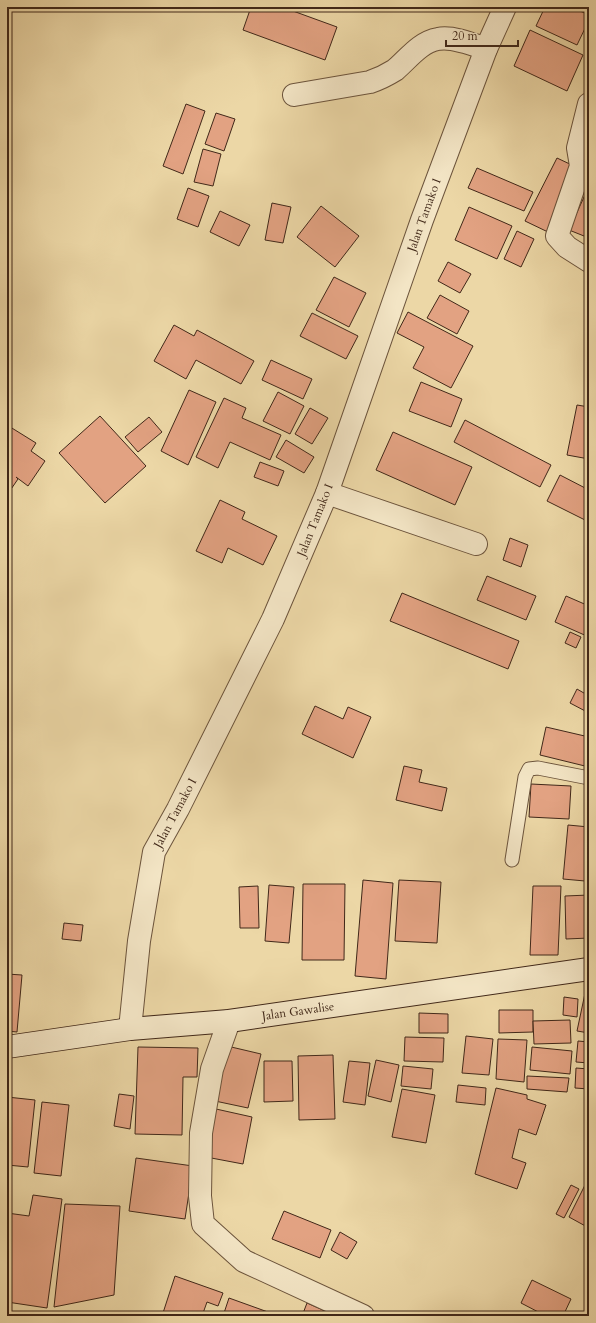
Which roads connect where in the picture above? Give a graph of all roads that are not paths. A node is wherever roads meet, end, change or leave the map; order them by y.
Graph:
1 (505, 7) edge
2 (486, 49) junction
3 (294, 95) dead end
4 (589, 104) edge
5 (589, 261) edge
6 (327, 493) junction
7 (476, 544) dead end
8 (589, 778) edge
9 (512, 860) dead end
10 (589, 969) edge
11 (229, 1021) junction
12 (130, 1029) junction
13 (7, 1048) edge
14 (363, 1316) edge

1 - 2 street, Jalan Tamako I
2 - 3 street
2 - 6 street, Jalan Tamako I
4 - 5 street
6 - 7 street
6 - 12 street, Jalan Tamako I
8 - 9 lane
10 - 11 street, Jalan Gawalise
11 - 12 street, Jalan Gawalise
11 - 14 street
12 - 13 street, Jalan Gawalise

